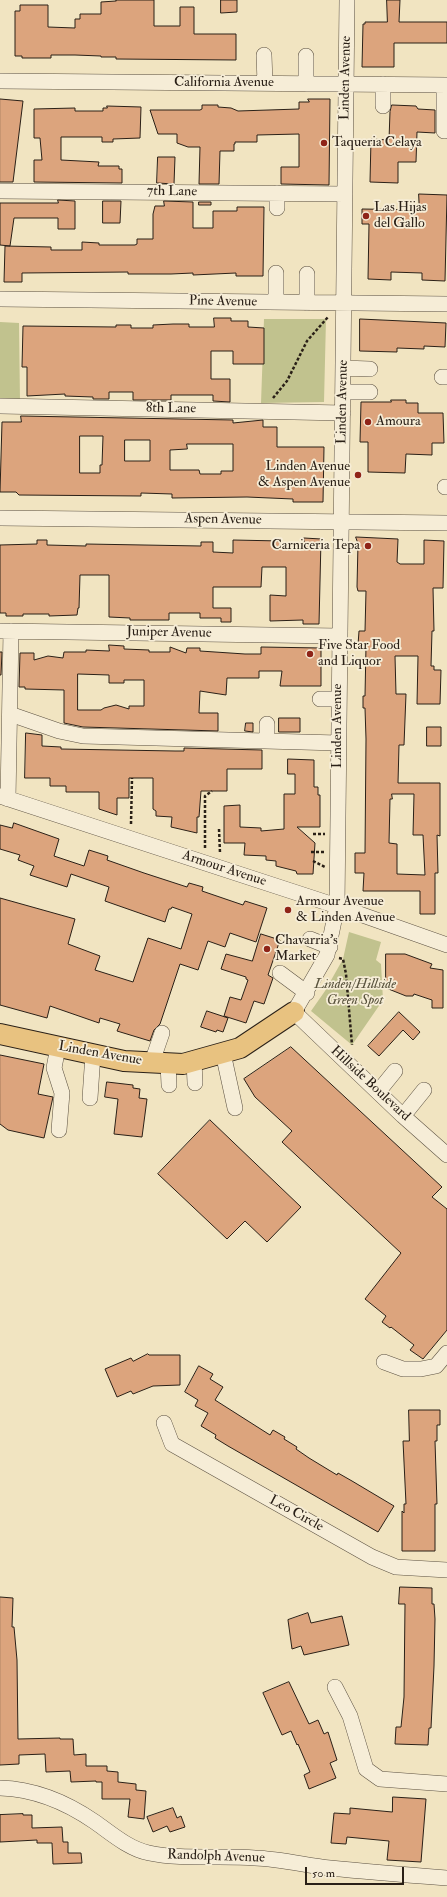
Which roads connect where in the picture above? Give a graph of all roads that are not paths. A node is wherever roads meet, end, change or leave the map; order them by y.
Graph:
1 (346, 0) edge
2 (264, 54) dead end
3 (306, 56) dead end
4 (0, 82) edge
5 (264, 83) junction
6 (306, 84) junction
7 (346, 84) junction
8 (383, 84) junction
9 (446, 85) edge
10 (383, 106) dead end
11 (444, 131) dead end
12 (0, 191) edge
13 (345, 194) junction
14 (276, 273) dead end
15 (307, 274) dead end
16 (0, 299) edge
17 (276, 302) junction
18 (307, 303) junction
19 (344, 303) junction
20 (447, 304) edge
21 (343, 368) junction
22 (370, 369) dead end
23 (343, 392) junction
24 (370, 392) dead end
25 (0, 406) edge
26 (343, 413) junction
27 (0, 518) edge
28 (342, 522) junction
29 (447, 523) edge
30 (5, 631) edge
31 (339, 636) junction
32 (320, 699) dead end
33 (338, 699) junction
34 (10, 714) junction
35 (267, 724) dead end
36 (267, 741) junction
37 (338, 742) junction
38 (4, 798) edge
39 (337, 906) junction
40 (310, 939) dead end
41 (447, 945) edge
42 (328, 951) junction
43 (280, 973) dead end
44 (306, 992) junction
45 (294, 1012) junction
46 (162, 1033) dead end
47 (0, 1034) edge
48 (58, 1047) junction
49 (223, 1053) junction
50 (93, 1054) junction
51 (194, 1060) junction
52 (160, 1063) junction
53 (395, 1071) dead end
54 (195, 1083) dead end
55 (169, 1085) dead end
56 (424, 1090) dead end
57 (378, 1092) junction
58 (90, 1098) dead end
59 (235, 1108) dead end
60 (403, 1116) junction
61 (60, 1130) dead end
62 (447, 1154) edge
63 (447, 1353) edge
64 (384, 1362) dead end
65 (164, 1423) dead end
66 (447, 1570) edge
67 (335, 1687) dead end
68 (447, 1784) edge
69 (0, 1788) edge
70 (447, 1878) edge

1 - 7 street, Linden Avenue
2 - 5 street
3 - 6 street
4 - 5 street, California Avenue
5 - 6 street, California Avenue
6 - 7 street, California Avenue
7 - 8 street, California Avenue
7 - 13 street, Linden Avenue
8 - 9 street, California Avenue
8 - 10 street
9 - 11 street
12 - 13 street, 7th Lane
13 - 19 street, Linden Avenue
14 - 17 street
15 - 18 street
16 - 17 street, Pine Avenue
17 - 18 street, Pine Avenue
18 - 19 street, Pine Avenue
19 - 20 street, Pine Avenue
19 - 21 street, Linden Avenue
21 - 22 street
21 - 23 street, Linden Avenue
23 - 24 street
23 - 26 street, Linden Avenue
25 - 26 street, 8th Lane
26 - 28 street, Linden Avenue
27 - 28 street, Aspen Avenue
28 - 29 street, Aspen Avenue
28 - 31 street, Linden Avenue
30 - 31 street, Juniper Avenue
30 - 34 street
31 - 33 street, Linden Avenue
32 - 33 street
33 - 37 street, Linden Avenue
34 - 36 street
34 - 38 street
35 - 36 street
36 - 37 street
37 - 39 street, Linden Avenue
38 - 39 street, Armour Avenue
39 - 41 street, Armour Avenue
39 - 42 street, Linden Avenue
40 - 42 street
42 - 44 street, Linden Avenue
43 - 44 street
44 - 45 street, Linden Avenue
45 - 49 main road, Linden Avenue
45 - 57 street, Hillside Boulevard
46 - 52 street
47 - 48 main road, Linden Avenue
48 - 50 main road, Linden Avenue
48 - 61 street
49 - 51 main road, Linden Avenue
49 - 59 street
50 - 52 main road, Linden Avenue
50 - 58 street
51 - 52 main road, Linden Avenue
51 - 54 street
52 - 55 street
53 - 57 street
56 - 60 street
57 - 60 street, Hillside Boulevard
60 - 62 street, Hillside Boulevard
63 - 64 street
65 - 66 street, Leo Circle
67 - 68 street
69 - 70 street, Randolph Avenue

